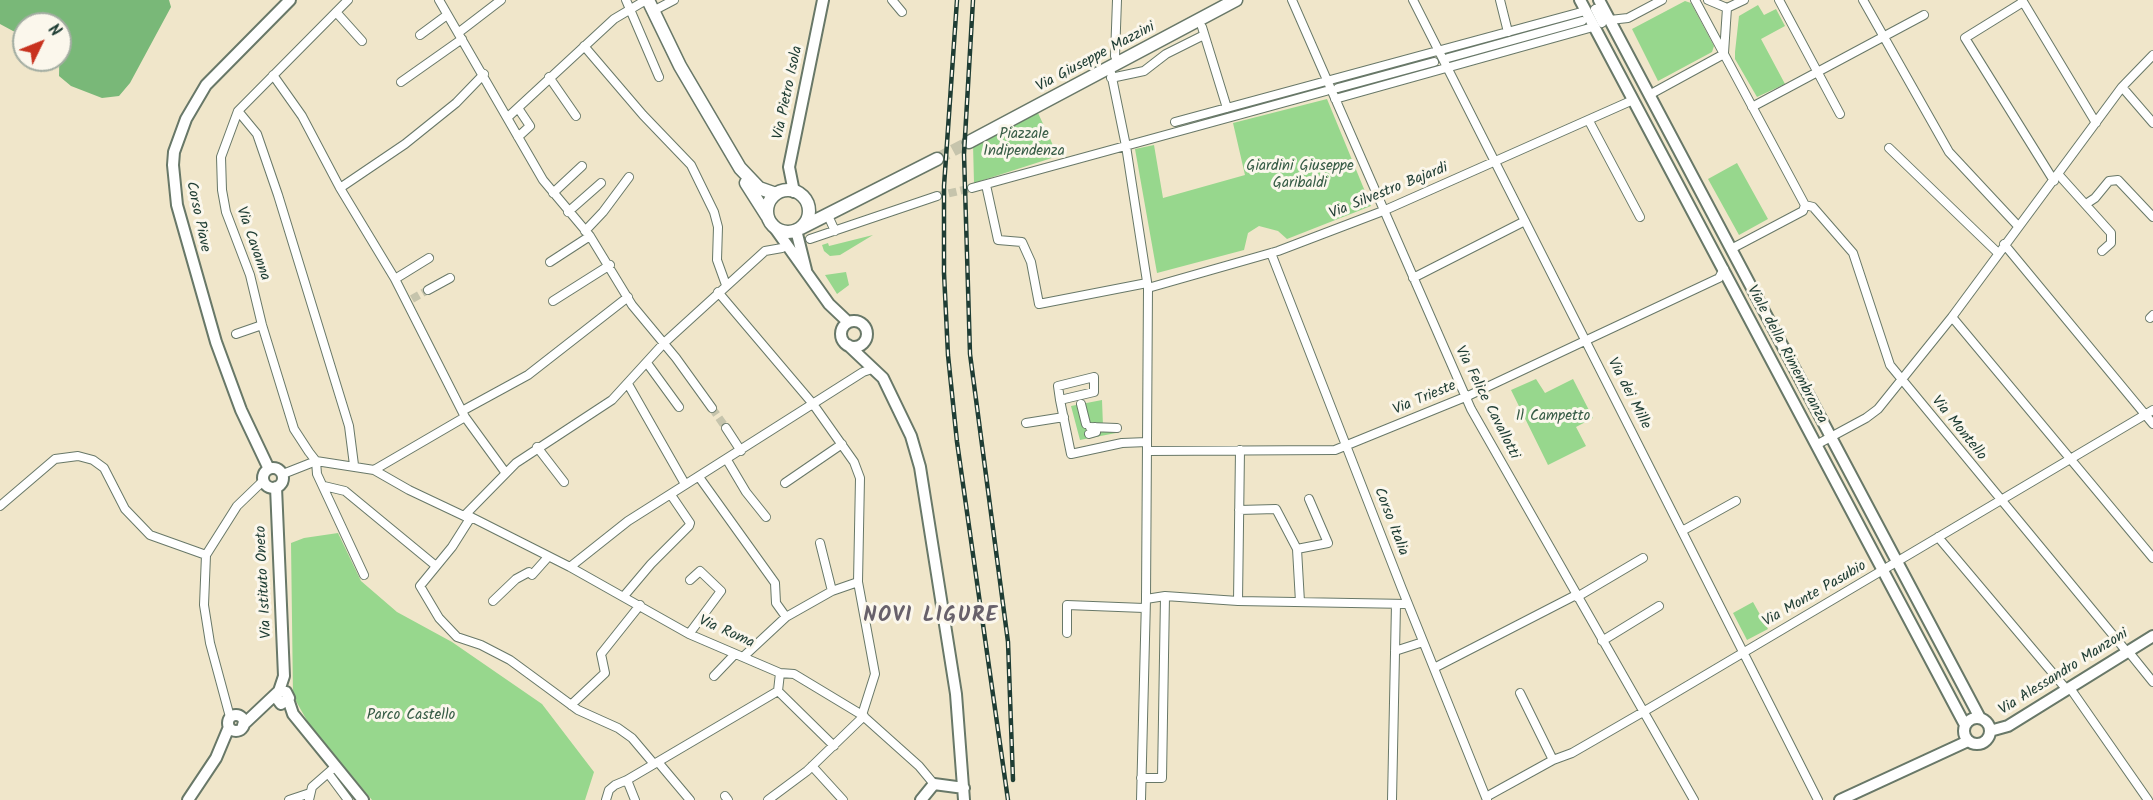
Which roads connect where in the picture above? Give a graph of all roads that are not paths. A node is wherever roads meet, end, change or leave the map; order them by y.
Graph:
1 (290, 0) edge
2 (348, 0) edge
3 (432, 0) edge
4 (674, 0) edge
5 (823, 0) edge
6 (892, 0) edge
7 (1117, 0) edge
8 (1236, 0) edge
9 (1292, 0) edge
10 (1413, 0) edge
11 (1500, 0) edge
12 (1662, 0) edge
13 (1695, 0) edge
14 (1708, 0) edge
15 (1744, 0) edge
16 (1779, 0) edge
17 (1863, 0) edge
18 (440, 1) edge
19 (497, 1) edge
20 (2023, 1) edge
21 (628, 4) edge
22 (649, 4) edge
23 (1727, 8) junction
24 (336, 12) junction
25 (902, 12) dead end
26 (447, 15) junction
27 (1595, 15) edge
28 (1924, 15) dead end
29 (1508, 32) junction
30 (420, 35) dead end
31 (460, 36) junction
32 (1884, 38) junction
33 (362, 41) dead end
34 (584, 46) junction
35 (1439, 51) junction
36 (1724, 54) junction
37 (2153, 55) edge
38 (1448, 58) dead end
39 (1434, 62) dead end
40 (1448, 68) junction
41 (1113, 70) junction
42 (1818, 72) junction
43 (484, 74) junction
44 (273, 75) junction
45 (549, 77) junction
46 (659, 77) dead end
47 (1327, 81) junction
48 (401, 82) dead end
49 (2122, 87) junction
50 (1338, 88) dead end
51 (1326, 91) dead end
52 (1649, 95) junction
53 (1335, 99) junction
54 (1633, 100) junction
55 (1752, 107) junction
56 (518, 108) junction
57 (1227, 108) junction
58 (238, 111) junction
59 (1840, 114) dead end
60 (576, 116) dead end
61 (508, 117) junction
62 (1175, 122) dead end
63 (1589, 122) junction
64 (2096, 123) junction
65 (2153, 123) edge
66 (518, 137) junction
67 (969, 142) tunnel mouth
68 (1889, 147) dead end
69 (1126, 151) junction
70 (730, 153) junction
71 (937, 159) tunnel mouth
72 (1496, 163) junction
73 (582, 166) dead end
74 (629, 177) dead end
75 (2056, 177) junction
76 (601, 183) dead end
77 (986, 184) junction
78 (340, 188) junction
79 (972, 188) tunnel mouth
80 (794, 192) junction
81 (553, 193) junction
82 (776, 194) junction
83 (938, 196) tunnel mouth
84 (2086, 204) junction
85 (1805, 205) junction
86 (808, 207) junction
87 (1383, 211) junction
88 (568, 212) junction
89 (832, 216) junction
90 (1640, 217) dead end
91 (2153, 217) edge
92 (1525, 221) junction
93 (770, 222) junction
94 (2018, 226) junction
95 (798, 229) junction
96 (835, 231) junction
97 (588, 233) junction
98 (810, 239) dead end
99 (2004, 244) junction
100 (782, 248) dead end
101 (1731, 249) junction
102 (2102, 251) dead end
103 (1271, 253) junction
104 (1998, 253) junction
105 (429, 258) dead end
106 (1718, 259) junction
107 (550, 262) dead end
108 (609, 264) junction
109 (1741, 268) junction
110 (1725, 271) junction
111 (807, 273) junction
112 (450, 278) dead end
113 (1413, 278) junction
114 (395, 279) junction
115 (726, 285) junction
116 (1148, 286) junction
117 (428, 290) tunnel mouth
118 (718, 292) junction
119 (628, 297) junction
120 (553, 301) dead end
121 (829, 304) junction
122 (1952, 317) junction
123 (848, 322) junction
124 (262, 325) junction
125 (841, 332) junction
126 (236, 334) dead end
127 (864, 341) junction
128 (1586, 341) junction
129 (664, 343) junction
130 (848, 345) junction
131 (647, 363) junction
132 (872, 369) junction
133 (1902, 381) junction
134 (628, 384) junction
135 (1465, 397) junction
136 (1060, 400) junction
137 (813, 404) junction
138 (1081, 404) dead end
139 (678, 407) dead end
140 (712, 408) tunnel mouth
141 (2153, 410) edge
142 (463, 414) junction
143 (2145, 414) junction
144 (1064, 417) junction
145 (1026, 423) dead end
146 (2153, 424) edge
147 (726, 428) tunnel mouth
148 (1117, 430) dead end
149 (1831, 437) junction
150 (1147, 442) junction
151 (842, 444) junction
152 (1816, 445) junction
153 (537, 447) junction
154 (1346, 447) junction
155 (1240, 450) junction
156 (741, 451) junction
157 (1147, 451) junction
158 (2071, 459) junction
159 (727, 460) junction
160 (316, 461) junction
161 (354, 465) junction
162 (269, 469) junction
163 (374, 470) junction
164 (505, 472) junction
165 (283, 474) junction
166 (699, 477) junction
167 (264, 480) junction
168 (564, 482) dead end
169 (785, 483) dead end
170 (685, 484) dead end
171 (324, 486) junction
172 (276, 488) junction
173 (671, 495) junction
174 (1310, 499) dead end
175 (1736, 501) dead end
176 (1999, 501) junction
177 (0, 506) edge
178 (1239, 510) junction
179 (468, 517) junction
180 (766, 517) dead end
181 (1682, 531) junction
182 (1938, 537) junction
183 (820, 543) dead end
184 (1297, 549) junction
185 (206, 555) junction
186 (548, 557) junction
187 (1643, 558) dead end
188 (2153, 558) edge
189 (1898, 563) junction
190 (436, 566) junction
191 (570, 567) junction
192 (1884, 571) junction
193 (364, 575) dead end
194 (690, 580) dead end
195 (858, 582) junction
196 (832, 591) junction
197 (1165, 596) junction
198 (1577, 596) junction
199 (624, 597) junction
200 (1146, 599) junction
201 (493, 601) dead end
202 (1238, 601) junction
203 (1300, 602) junction
204 (1396, 604) junction
205 (1408, 604) junction
206 (640, 605) junction
207 (1659, 606) dead end
208 (1144, 608) junction
209 (786, 617) junction
210 (1067, 633) dead end
211 (689, 634) junction
212 (2153, 636) edge
213 (1602, 641) junction
214 (1423, 642) junction
215 (1395, 651) junction
216 (1743, 652) junction
217 (2127, 652) junction
218 (739, 656) junction
219 (1434, 668) junction
220 (780, 673) junction
221 (714, 676) dead end
222 (2153, 682) edge
223 (2069, 689) junction
224 (778, 691) junction
225 (1521, 693) dead end
226 (282, 698) junction
227 (571, 705) junction
228 (1643, 712) junction
229 (863, 716) junction
230 (1980, 718) junction
231 (238, 722) junction
232 (1965, 725) junction
233 (1990, 731) junction
234 (1968, 741) junction
235 (834, 746) junction
236 (1552, 760) junction
237 (656, 763) junction
238 (812, 766) junction
239 (332, 769) junction
240 (1141, 778) junction
241 (627, 780) junction
242 (934, 784) junction
243 (964, 788) junction
244 (310, 796) edge
245 (1487, 798) edge
246 (188, 800) edge
247 (290, 800) edge
248 (348, 800) edge
249 (363, 800) edge
250 (606, 800) edge
251 (634, 800) edge
252 (690, 800) edge
253 (769, 800) edge
254 (843, 800) edge
255 (921, 800) edge
256 (966, 800) edge
257 (1141, 800) edge
258 (1392, 800) edge
259 (1694, 800) edge
260 (1818, 800) edge
261 (1840, 800) edge
262 (2148, 800) edge

1 - 162 street, Corso Piave
2 - 24 street, Via Cavanna
3 - 18 street
4 - 22 street
5 - 80 street, Via Pietro Isola
6 - 25 street
7 - 41 street
8 - 41 main road, Via Giuseppe Mazzini
9 - 47 street, Via Felice Cavallotti
10 - 35 street, Via dei Mille
11 - 29 street
12 - 27 street
13 - 36 street, Via Montello
14 - 23 street
15 - 23 street
16 - 42 street
17 - 32 street
18 - 26 street
19 - 31 street
20 - 64 street
20 - 75 street
21 - 22 street
21 - 34 street
21 - 46 street
22 - 70 main road
23 - 36 street
24 - 33 street
24 - 44 street, Via Cavanna
26 - 30 street
26 - 31 street
27 - 29 street
27 - 38 street
27 - 40 street
27 - 52 street, Viale della Rimembranza
27 - 54 street, Viale della Rimembranza
28 - 32 street
29 - 35 street
31 - 43 street
31 - 48 street
32 - 42 street
32 - 94 street
34 - 45 street
34 - 115 street
35 - 40 street, Via dei Mille
35 - 47 street
36 - 52 street
36 - 55 street, Via Montello
37 - 49 street
39 - 50 street
40 - 53 street
40 - 72 street, Via dei Mille
41 - 57 street
41 - 67 main road, Via Giuseppe Mazzini
41 - 69 street
42 - 55 street
42 - 59 street
43 - 61 street
43 - 78 street
44 - 58 street, Via Cavanna
44 - 78 street
45 - 56 street
45 - 60 street
47 - 53 street, Via Felice Cavallotti
47 - 57 street
49 - 64 street
49 - 65 street
51 - 69 street
52 - 101 street, Viale della Rimembranza
53 - 87 street, Via Felice Cavallotti
54 - 63 street, Via Silvestro Bajardi
54 - 106 street, Viale della Rimembranza
55 - 85 street, Via Montello
56 - 61 street
56 - 66 street
57 - 62 street
58 - 124 street, Via Cavanna
58 - 161 street
61 - 66 street
63 - 72 street, Via Silvestro Bajardi
63 - 90 street
64 - 75 street
66 - 81 street
68 - 104 street
69 - 77 street
69 - 116 street
70 - 82 main road
70 - 93 main road
71 - 89 main road
72 - 87 street, Via Silvestro Bajardi
72 - 92 street, Via dei Mille
73 - 81 street
74 - 97 street
75 - 84 street
75 - 94 street
76 - 88 street
77 - 79 street
77 - 116 street, Via Silvestro Bajardi
78 - 114 street
80 - 82 main road
80 - 86 main road
81 - 88 street
82 - 93 main road
83 - 96 street
84 - 91 street
84 - 102 street
85 - 101 street
85 - 133 street, Via Montello
86 - 89 main road
86 - 95 main road
87 - 103 street, Via Silvestro Bajardi
87 - 113 street, Via Felice Cavallotti
88 - 97 street
89 - 95 main road
89 - 96 street
92 - 113 street
92 - 128 street, Via dei Mille
93 - 95 main road
93 - 111 street
94 - 99 street
95 - 111 street
96 - 98 street
97 - 107 street
97 - 108 street
99 - 104 street
99 - 143 street
100 - 115 street
101 - 106 street
101 - 109 street, Viale della Rimembranza
103 - 116 street, Via Silvestro Bajardi
103 - 154 street, Corso Italia
104 - 122 street
105 - 114 street
106 - 110 street, Viale della Rimembranza
108 - 119 street
108 - 120 street
109 - 110 street
109 - 149 street, Viale della Rimembranza
110 - 128 street, Via Trieste
110 - 152 street, Viale della Rimembranza
111 - 121 street
112 - 117 street
113 - 135 street, Via Felice Cavallotti
114 - 142 street
115 - 118 street
116 - 150 street
118 - 129 street
118 - 137 street
119 - 129 street
119 - 142 street
121 - 123 street
121 - 125 street
122 - 133 street
122 - 158 street
123 - 125 street
123 - 127 street
124 - 126 street
124 - 160 street, Via Cavanna
125 - 130 street
127 - 130 street
127 - 132 street
128 - 135 street, Via Trieste
128 - 181 street, Via dei Mille
129 - 131 street
129 - 140 street
130 - 132 street
131 - 134 street
131 - 139 street
132 - 137 street
132 - 243 street
133 - 149 street
133 - 176 street, Via Montello
134 - 153 street
134 - 170 street
135 - 154 street, Via Trieste
135 - 198 street, Via Felice Cavallotti
136 - 136 street
136 - 144 street
137 - 151 street
137 - 156 street
138 - 148 street
141 - 143 street, Via Monte Pasubio
142 - 163 street
142 - 164 street
143 - 146 street
143 - 158 street, Via Monte Pasubio
144 - 145 street
144 - 150 street
147 - 156 street
149 - 152 street
149 - 189 street, Viale della Rimembranza
150 - 157 street
151 - 169 street
151 - 195 street
152 - 192 street, Viale della Rimembranza
153 - 164 street
153 - 168 street
154 - 155 street, Via Trieste
154 - 205 street, Corso Italia
155 - 157 street, Via Trieste
155 - 178 street
156 - 159 street
157 - 200 street
158 - 176 street, Via Monte Pasubio
158 - 188 street
159 - 166 street
159 - 180 street
160 - 161 street, Via Roma
160 - 165 street
160 - 171 street, Via Cavanna
161 - 163 street, Via Roma
162 - 165 street
162 - 167 street
163 - 179 street, Via Roma
164 - 179 street
165 - 172 street
166 - 173 street
166 - 209 street
167 - 172 street
167 - 185 street
171 - 190 street
171 - 193 street, Via Cavanna
172 - 226 street, Via Istituto Oneto
173 - 191 street
173 - 199 street
174 - 184 street
175 - 181 street
176 - 182 street, Via Monte Pasubio
176 - 217 street, Via Montello
177 - 185 street
178 - 184 street
178 - 202 street
179 - 186 street, Via Roma
179 - 190 street
181 - 216 street, Via dei Mille
182 - 189 street, Via Monte Pasubio
182 - 223 street
183 - 196 street
184 - 203 street
185 - 231 street
186 - 191 street, Via Roma
186 - 201 street
187 - 198 street
189 - 192 street, Via Monte Pasubio
189 - 230 street, Viale della Rimembranza
190 - 227 street
191 - 199 street, Via Roma
192 - 216 street, Via Monte Pasubio
192 - 232 street, Viale della Rimembranza
194 - 211 street
195 - 196 street
195 - 229 street
196 - 209 street
197 - 200 street
197 - 202 street
197 - 240 street
198 - 213 street, Via Felice Cavallotti
198 - 219 street
199 - 206 street, Via Roma
200 - 208 street
202 - 203 street
203 - 204 street
204 - 205 street
204 - 215 street
205 - 214 street, Corso Italia
206 - 211 street, Via Roma
206 - 227 street
207 - 213 street
208 - 210 street
208 - 240 street
209 - 218 street
211 - 218 street, Via Roma
212 - 217 street, Via Alessandro Manzoni
213 - 228 street, Via Felice Cavallotti
214 - 215 street
214 - 219 street, Corso Italia
215 - 258 street
216 - 228 street, Via Monte Pasubio
216 - 260 street, Via dei Mille
217 - 222 street, Via Montello
217 - 223 street, Via Alessandro Manzoni
218 - 220 street, Via Roma
218 - 221 street
219 - 245 street, Corso Italia
220 - 224 street
220 - 229 street, Via Roma
223 - 233 street, Via Alessandro Manzoni
223 - 262 street
224 - 235 street
224 - 237 street
225 - 236 street
226 - 231 street
226 - 239 street
227 - 237 street
228 - 236 street, Via Monte Pasubio
228 - 259 street, Via Felice Cavallotti
229 - 235 street
229 - 242 street, Via Roma
230 - 232 street
230 - 233 street
231 - 246 street
232 - 234 street
233 - 234 street
234 - 261 street
235 - 238 street
236 - 245 street, Via Monte Pasubio
237 - 241 street
237 - 252 street
238 - 253 street
238 - 254 street
239 - 244 street
239 - 248 street
239 - 249 street
240 - 257 street
241 - 250 street
241 - 251 street
242 - 243 street
242 - 255 street
243 - 256 street
244 - 247 street

